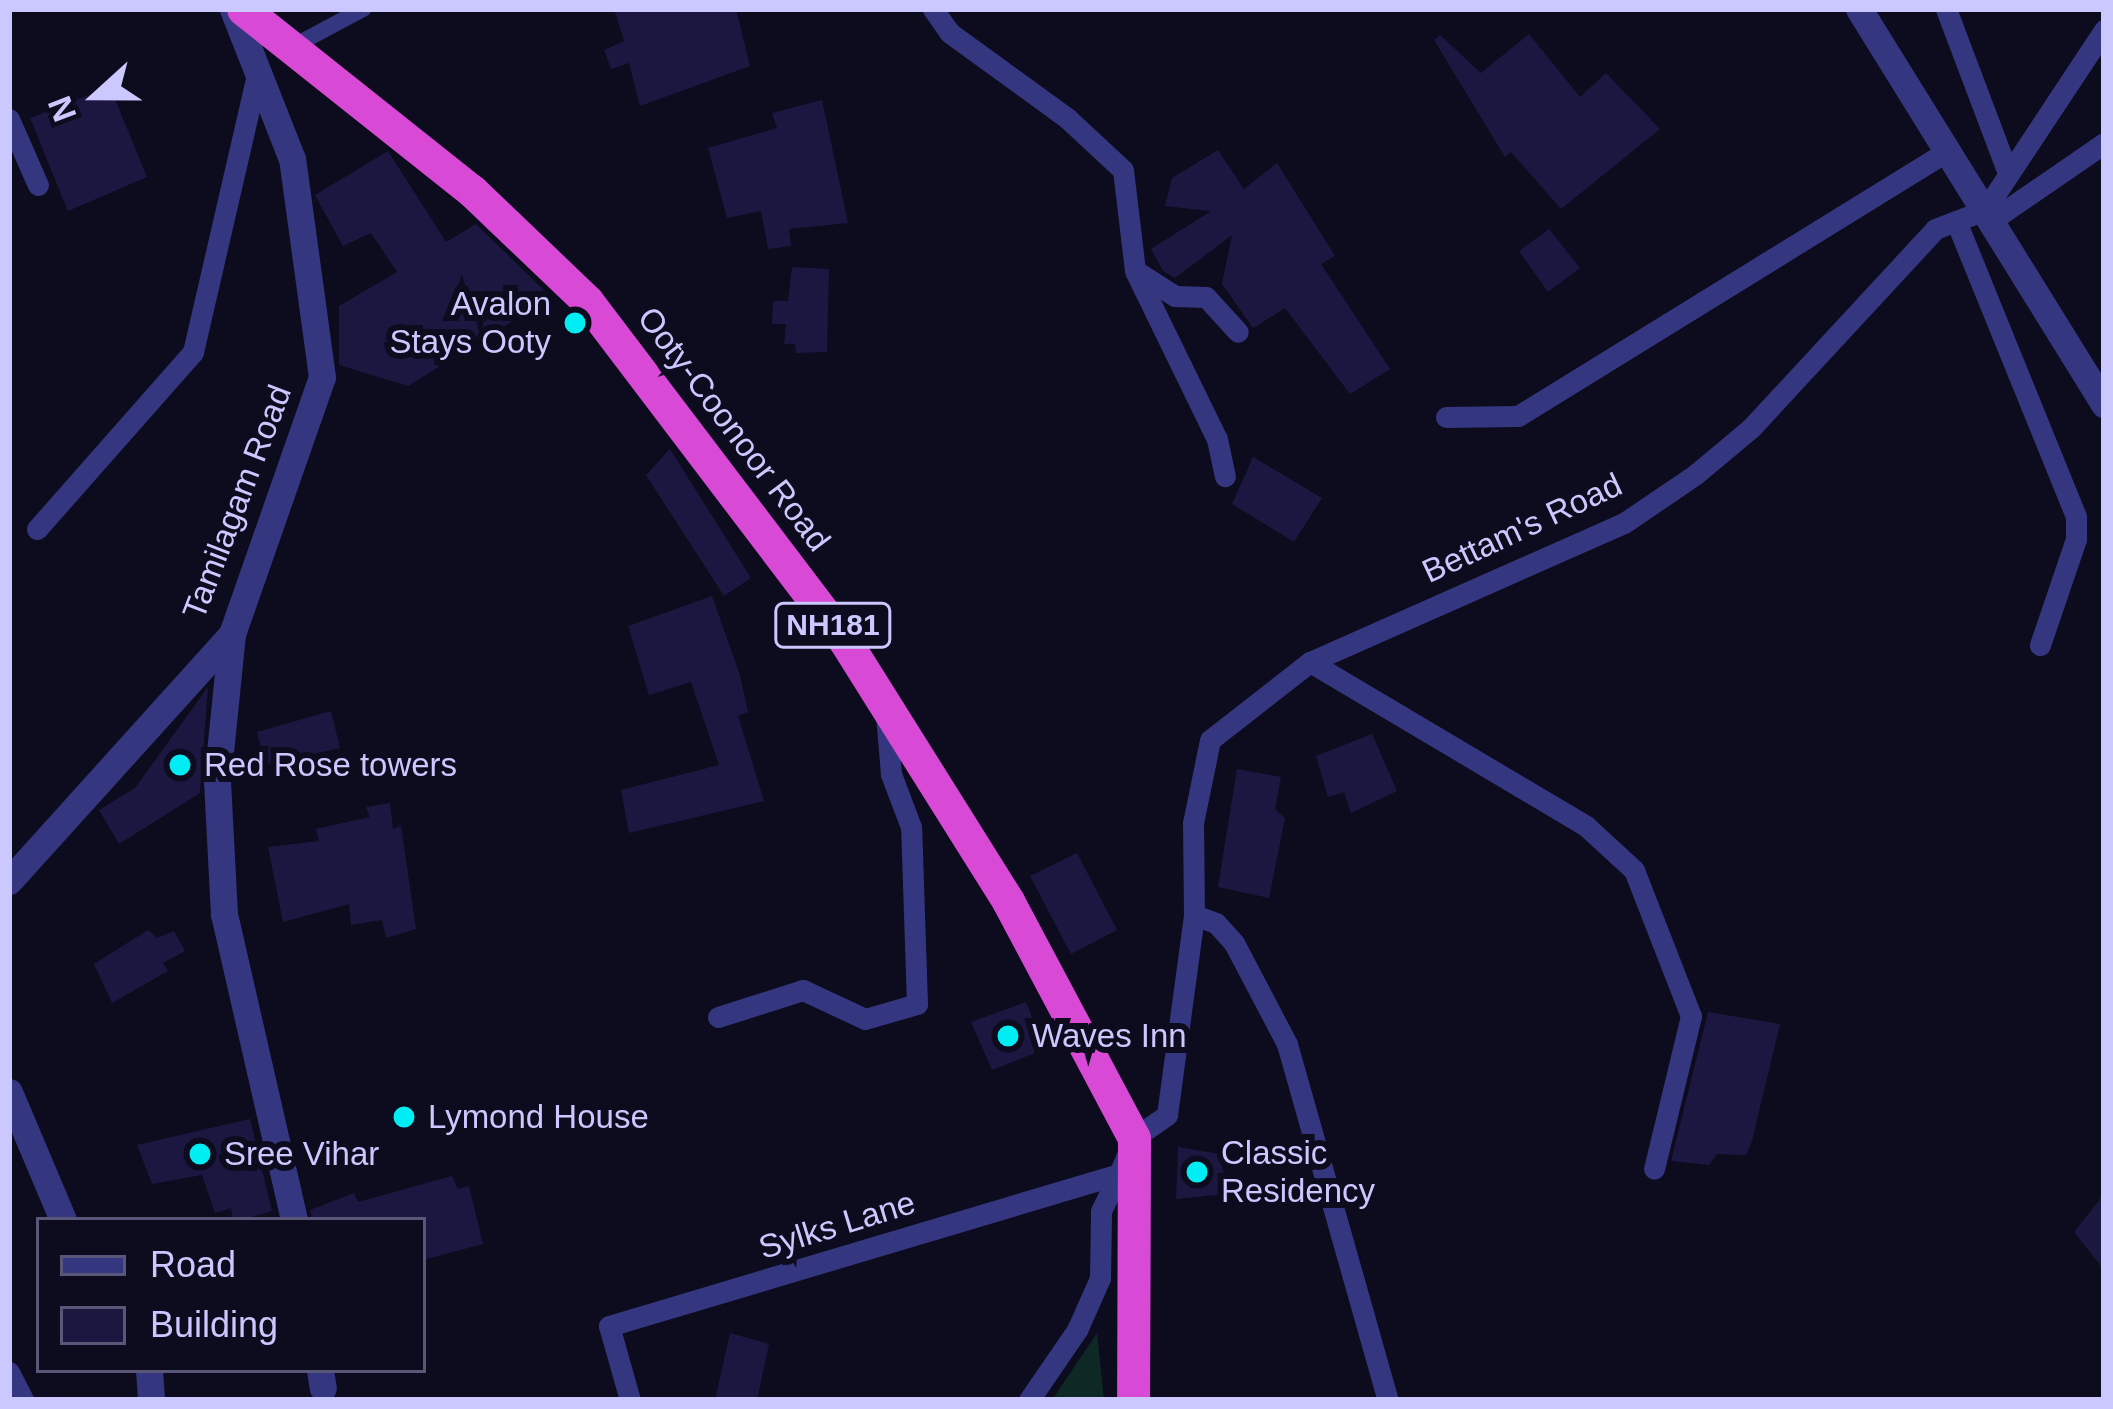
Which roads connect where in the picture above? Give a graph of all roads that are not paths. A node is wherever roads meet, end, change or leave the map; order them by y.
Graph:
1 (233, 9) edge
2 (244, 9) edge
3 (363, 9) edge
4 (933, 9) edge
5 (1859, 9) edge
6 (1946, 9) edge
7 (2104, 29) edge
8 (292, 46) junction
9 (256, 79) junction
10 (9, 119) edge
11 (2104, 142) edge
12 (1944, 153) junction
13 (2008, 173) junction
14 (38, 185) dead end
15 (1990, 214) junction
16 (1956, 221) junction
17 (1135, 271) junction
18 (1238, 332) dead end
19 (2104, 404) edge
20 (1446, 417) dead end
21 (1225, 476) dead end
22 (37, 529) dead end
23 (232, 634) junction
24 (2040, 645) dead end
25 (1310, 662) junction
26 (885, 709) junction
27 (10, 875) edge
28 (1194, 915) junction
29 (718, 1017) dead end
30 (9, 1092) edge
31 (1134, 1138) junction
32 (1654, 1169) dead end
33 (1119, 1174) junction
34 (62, 1217) edge
35 (293, 1217) edge
36 (9, 1372) edge
37 (23, 1400) edge
38 (630, 1400) edge
39 (1030, 1400) edge
40 (1133, 1400) edge
41 (1388, 1400) edge

1 - 9 street, Tamilagam Road
2 - 8 highway, Ooty-Coonoor Road / NH181
3 - 8 street
4 - 17 street
5 - 12 street
6 - 13 street
7 - 13 street
8 - 26 highway, Ooty-Coonoor Road / NH181
9 - 22 street
9 - 23 street, Tamilagam Road
10 - 14 street
11 - 15 street, Bettam's Road
12 - 15 street
12 - 20 street
13 - 15 street
15 - 16 street, Bettam's Road
15 - 19 street
16 - 24 street
16 - 25 street, Bettam's Road
17 - 18 street
17 - 21 street
23 - 27 street, Tamilagam Road
23 - 35 street
25 - 28 street, Bettam's Road
25 - 32 street
26 - 29 street
26 - 31 highway, Ooty-Coonoor Road / NH181
28 - 31 street, Bettam's Road
28 - 41 street
30 - 34 street
31 - 33 street
31 - 40 highway, Ooty-Coonoor Road / NH181
33 - 38 street, Sylks Lane
33 - 39 street
36 - 37 street

